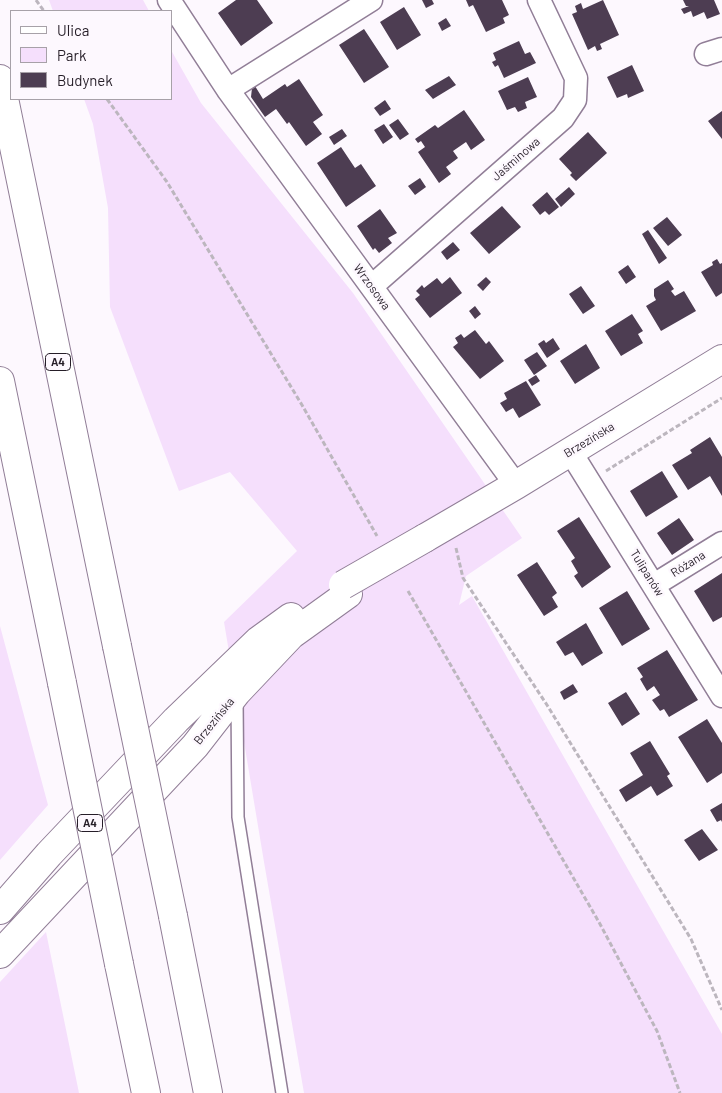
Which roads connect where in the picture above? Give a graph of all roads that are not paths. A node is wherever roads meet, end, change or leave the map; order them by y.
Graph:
1 (169, 0) edge
2 (372, 0) edge
3 (539, 0) edge
4 (0, 79) edge
5 (228, 90) junction
6 (372, 286) junction
7 (722, 359) edge
8 (0, 381) edge
9 (570, 451) junction
10 (516, 485) junction
11 (722, 543) edge
12 (654, 585) junction
13 (346, 589) junction
14 (238, 692) junction
15 (722, 696) edge
16 (0, 910) edge
17 (0, 954) edge
18 (146, 1093) edge
19 (208, 1093) edge
20 (282, 1093) edge

1 - 5 street, Wrzosowa
2 - 5 street
3 - 6 street, Jaśminowa
4 - 19 main road, A4, bridge
5 - 6 street, Wrzosowa
6 - 10 street, Wrzosowa
7 - 9 main road, Brzezińska
8 - 18 main road, A4, bridge
9 - 10 main road, Brzezińska
9 - 12 street, Tulipanów
10 - 13 main road, Brzezińska
11 - 12 street, Różana
12 - 15 street, Tulipanów
13 - 14 main road, Brzezińska
13 - 16 main road, Brzezińska
14 - 17 main road, Brzezińska
14 - 20 lane

